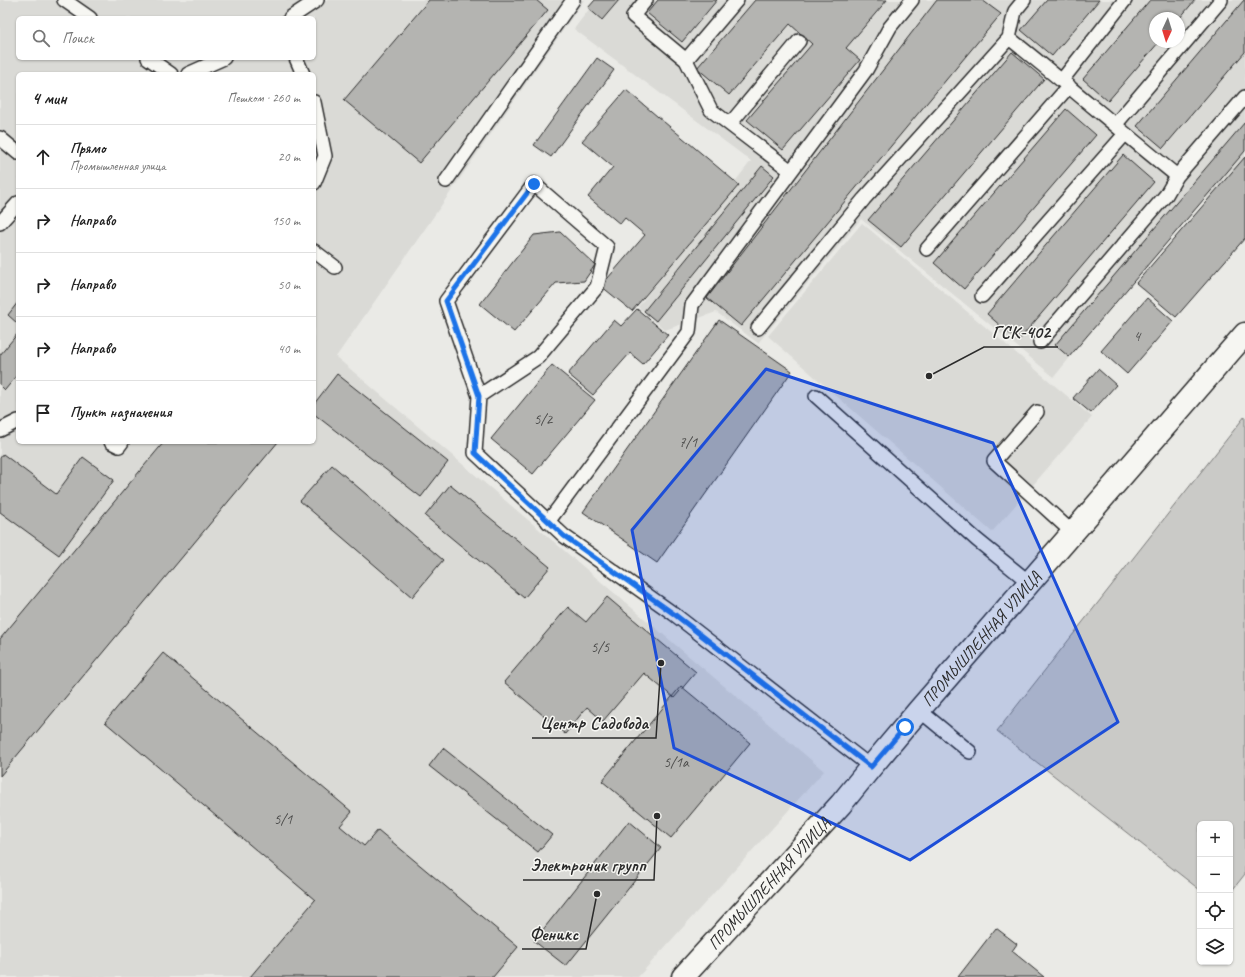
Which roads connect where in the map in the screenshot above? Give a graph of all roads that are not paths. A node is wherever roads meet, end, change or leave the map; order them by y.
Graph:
1 (64, 0) edge
2 (317, 0) edge
3 (572, 0) edge
4 (646, 0) edge
5 (737, 0) edge
6 (912, 0) edge
7 (1024, 0) edge
8 (1126, 0) edge
9 (1221, 0) edge
10 (87, 16) edge
11 (293, 16) edge
12 (1009, 38) junction
13 (799, 41) dead end
14 (151, 60) edge
15 (220, 60) edge
16 (297, 60) edge
17 (686, 60) junction
18 (168, 72) edge
19 (192, 72) edge
20 (302, 72) edge
21 (1066, 83) junction
22 (1245, 97) edge
23 (316, 112) edge
24 (730, 124) junction
25 (1120, 130) junction
26 (0, 138) edge
27 (16, 151) edge
28 (791, 171) junction
29 (1177, 176) junction
30 (316, 178) edge
31 (446, 182) dead end
32 (16, 205) edge
33 (0, 223) edge
34 (927, 249) dead end
35 (316, 253) edge
36 (335, 267) dead end
37 (982, 296) dead end
38 (758, 328) dead end
39 (1245, 334) edge
40 (1040, 342) dead end
41 (479, 396) junction
42 (816, 396) dead end
43 (1037, 412) dead end
44 (16, 422) edge
45 (0, 430) edge
46 (548, 522) junction
47 (1073, 533) junction
48 (1030, 583) junction
49 (919, 710) junction
50 (970, 752) dead end
51 (871, 767) junction
52 (683, 977) edge

1 - 10 lane
2 - 11 lane
3 - 31 lane
4 - 17 lane
5 - 17 lane
6 - 28 lane
7 - 12 lane
8 - 21 lane
9 - 25 lane
12 - 21 lane
12 - 38 lane
13 - 24 lane
14 - 18 lane
15 - 19 lane
16 - 20 lane
17 - 24 lane
21 - 25 lane
21 - 34 lane
22 - 29 lane
23 - 30 lane
24 - 28 lane
25 - 29 lane
25 - 37 lane
26 - 27 lane
28 - 46 lane
29 - 40 lane
32 - 33 lane
35 - 36 lane
39 - 47 street, ПРОМЫШЛЕННАЯ УЛИЦА
41 - 41 lane
41 - 46 lane
42 - 48 lane
43 - 47 lane
44 - 45 lane
46 - 51 lane
47 - 48 street, ПРОМЫШЛЕННАЯ УЛИЦА
48 - 49 street, ПРОМЫШЛЕННАЯ УЛИЦА
49 - 50 lane
49 - 51 street, ПРОМЫШЛЕННАЯ УЛИЦА
51 - 52 street, ПРОМЫШЛЕННАЯ УЛИЦА

